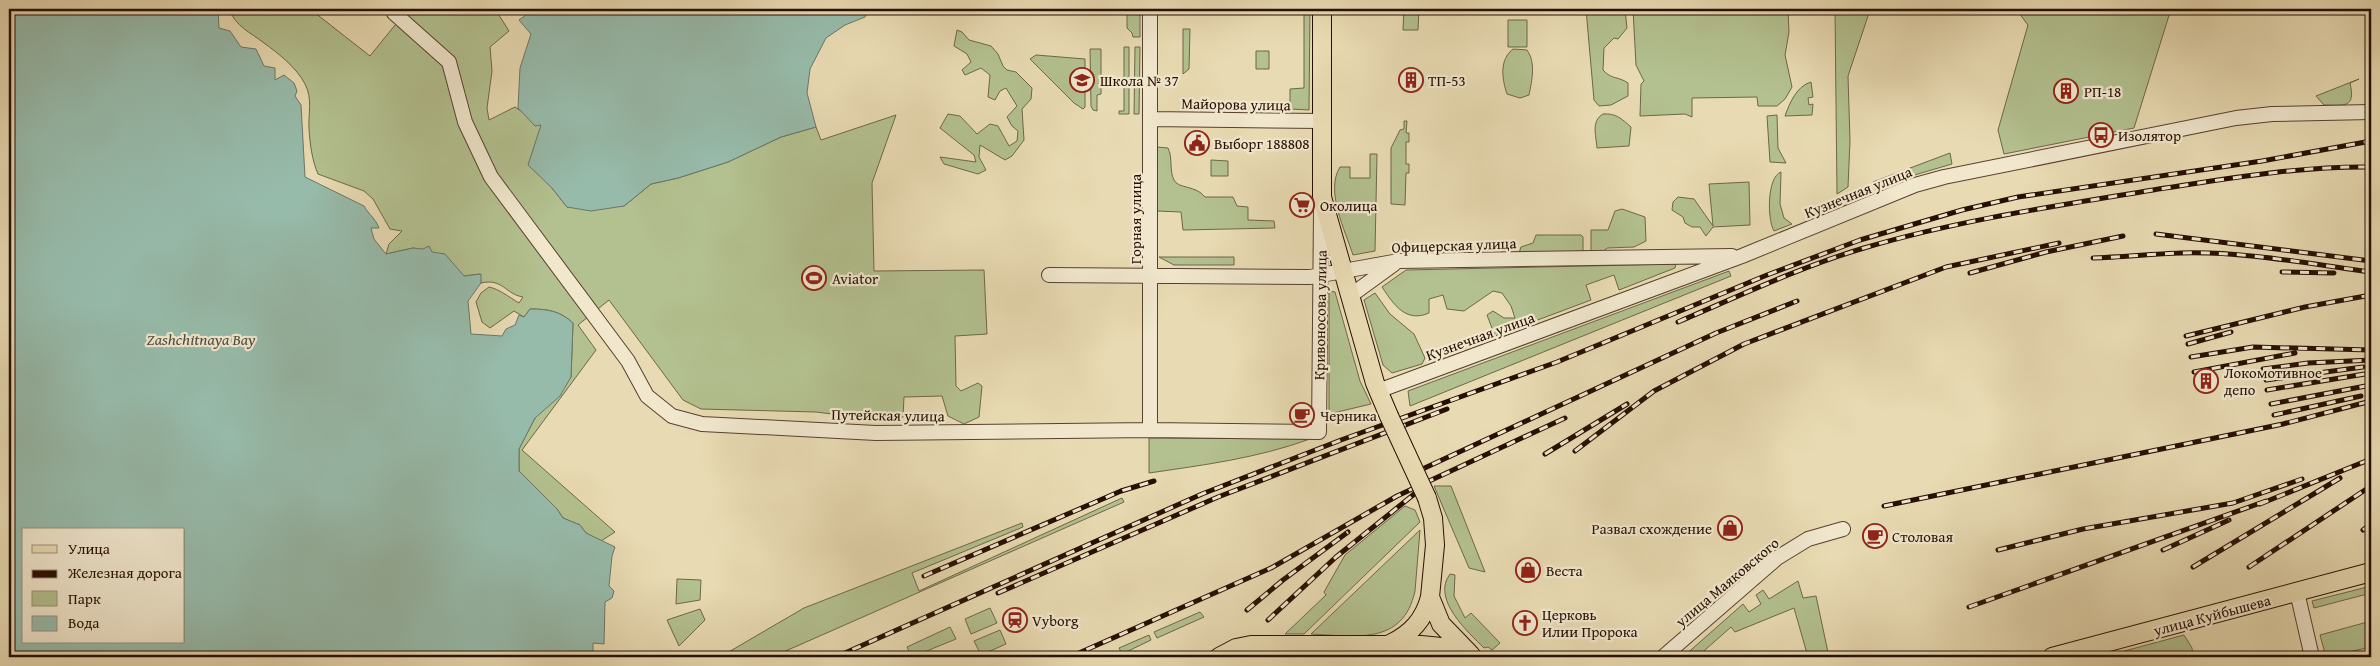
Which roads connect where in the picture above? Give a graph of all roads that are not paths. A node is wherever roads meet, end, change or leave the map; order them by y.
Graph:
1 (1150, 9) edge
2 (1322, 9) edge
3 (394, 13) dead end
4 (2371, 112) edge
5 (1150, 119) junction
6 (1322, 121) junction
7 (1322, 197) junction
8 (1742, 256) junction
9 (1399, 261) junction
10 (1343, 272) junction
11 (1049, 275) dead end
12 (1151, 276) junction
13 (1320, 276) junction
14 (1350, 296) junction
15 (1378, 391) junction
16 (1150, 430) junction
17 (1319, 432) joint
18 (1843, 529) dead end
19 (2371, 572) edge
20 (2297, 592) junction
21 (1430, 597) junction
22 (1389, 644) junction
23 (1313, 651) edge
24 (1472, 656) edge
25 (1219, 657) edge
26 (1663, 657) edge
27 (2052, 657) edge
28 (2312, 657) edge

1 - 5 street, Горная улица
2 - 6 main road, Кривоносова улица
3 - 16 street, Путейская улица
4 - 8 street, Кузнечная улица
5 - 6 street, Майорова улица
5 - 12 street, Горная улица
6 - 7 main road, Кривоносова улица
7 - 10 main road, Кривоносова улица
7 - 13 street, Кривоносова улица
8 - 9 street, Офицерская улица
8 - 15 street, Кузнечная улица
9 - 10 street, Офицерская улица
9 - 14 street
10 - 13 street, Офицерская улица
10 - 14 main road, Кривоносова улица
11 - 12 street, Офицерская улица
12 - 13 street, Офицерская улица
12 - 16 street, Горная улица
13 - 17 street, Кривоносова улица
14 - 15 main road, Кривоносова улица
15 - 21 main road, Кривоносова улица, bridge
16 - 17 street, Путейская улица
18 - 26 street, улица Маяковского
19 - 20 main road, улица Куйбышева
20 - 27 main road, улица Куйбышева
20 - 28 street
21 - 22 main road
21 - 24 main road
22 - 23 main road
22 - 24 main road
23 - 25 main road

